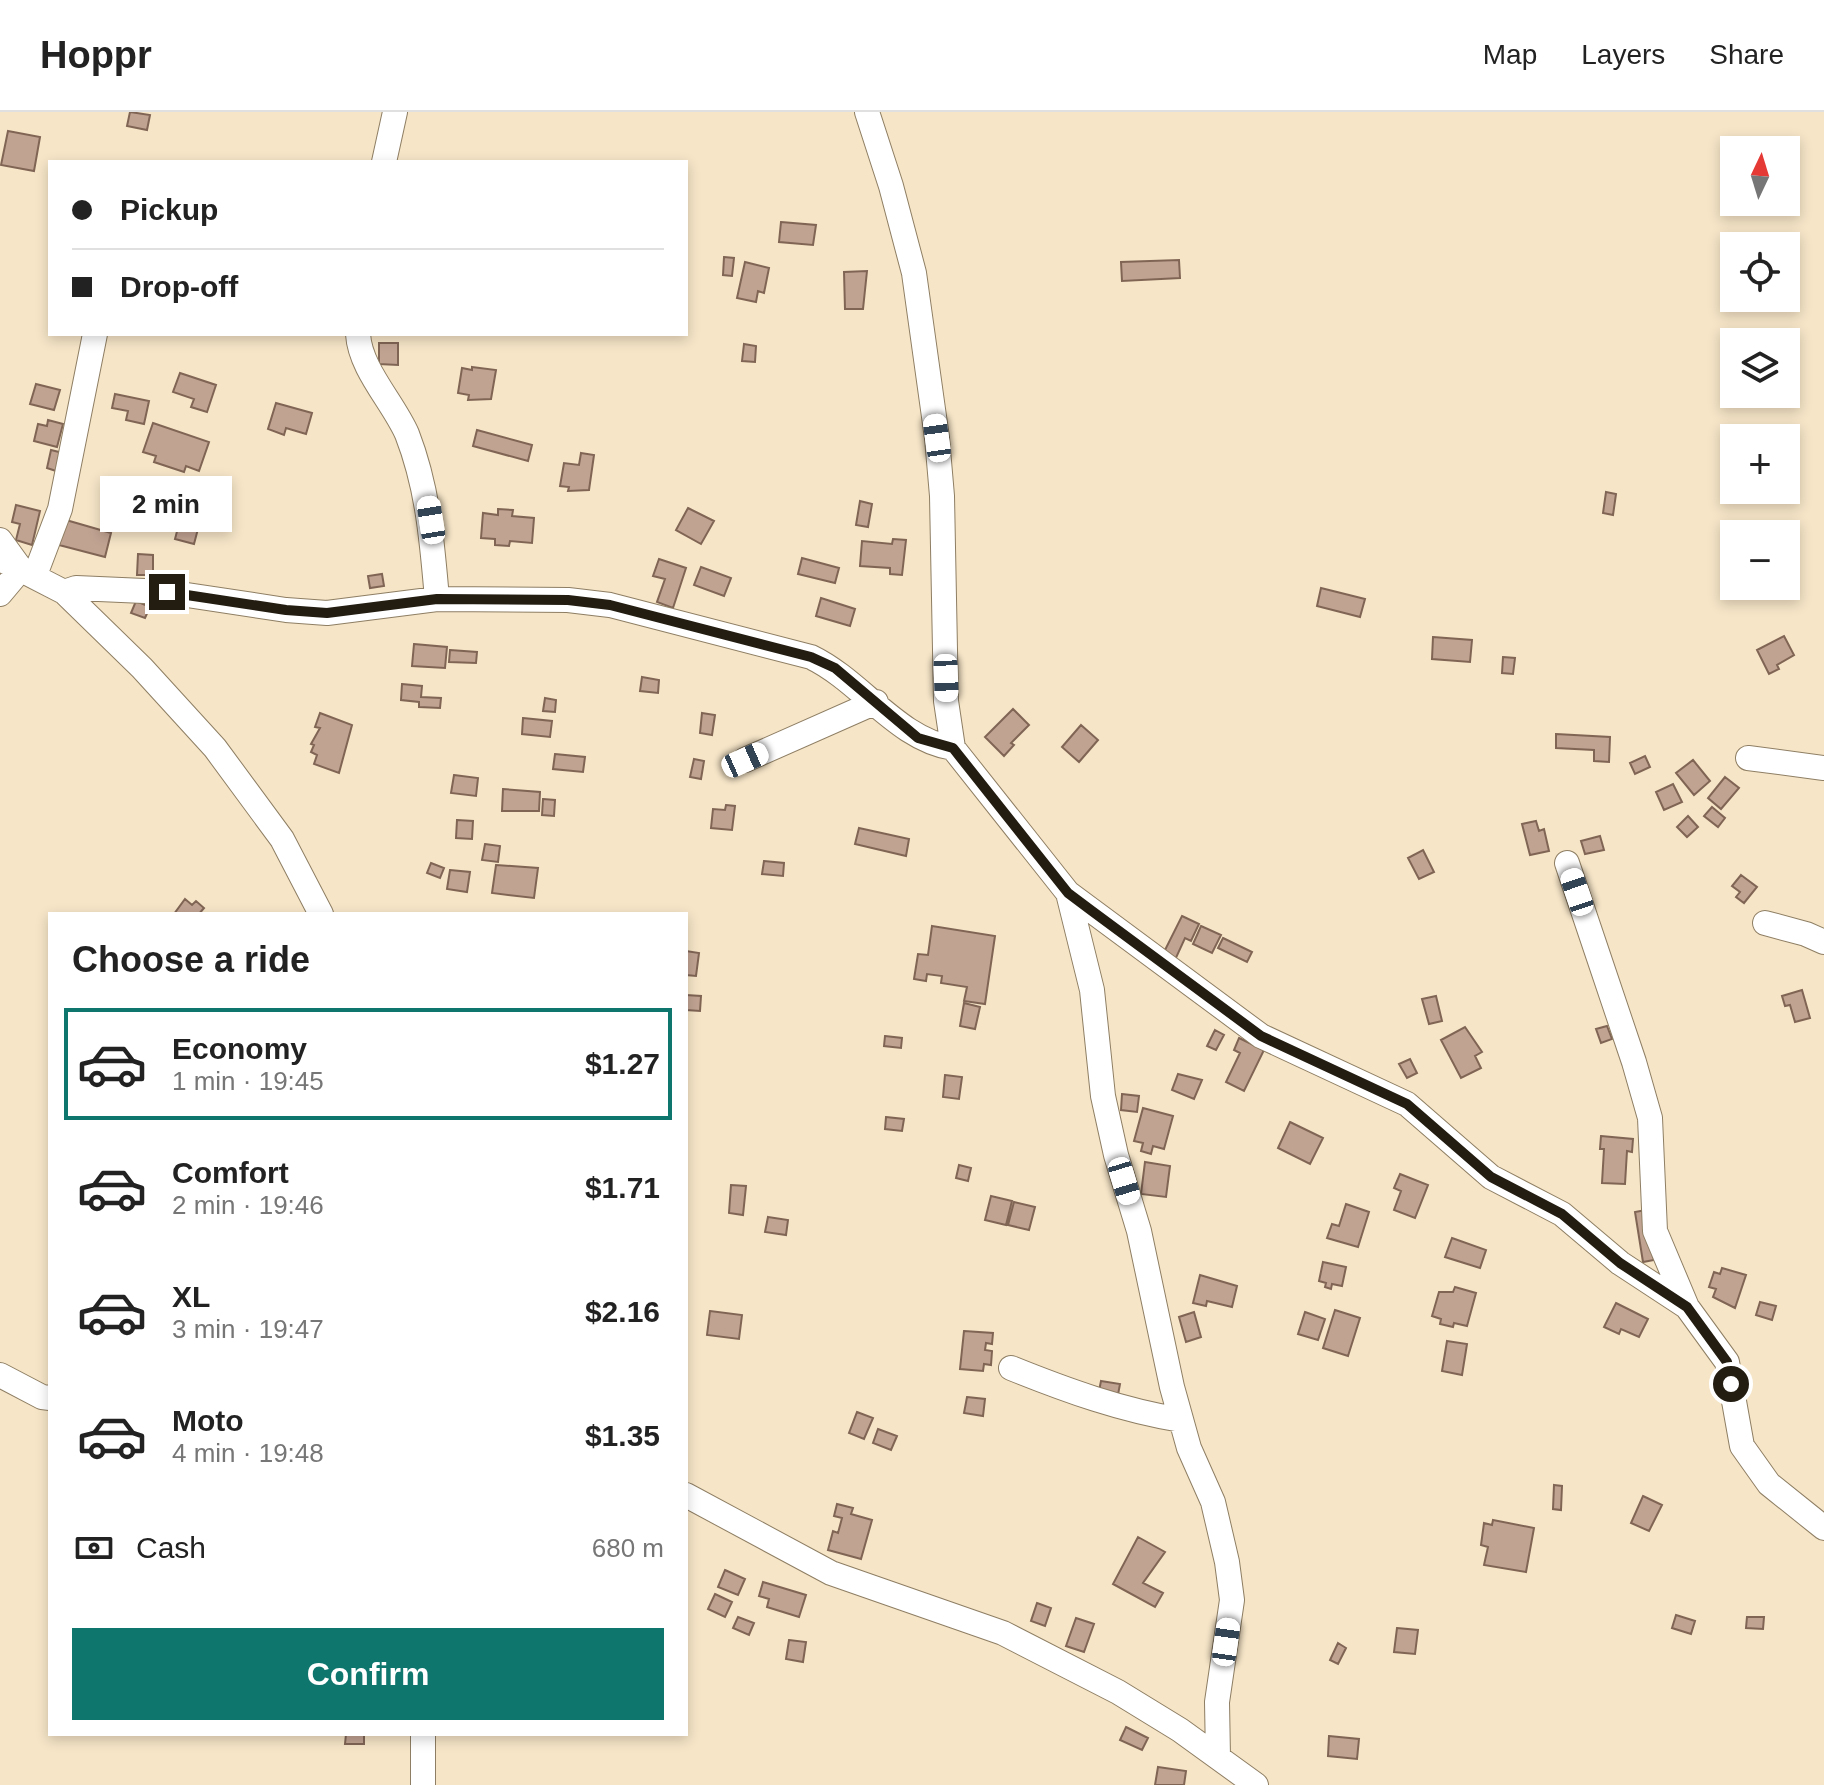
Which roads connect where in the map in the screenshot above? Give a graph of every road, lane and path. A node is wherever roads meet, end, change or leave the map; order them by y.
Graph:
1 (395, 112) edge
2 (867, 112) edge
3 (384, 160) edge
4 (95, 336) edge
5 (358, 336) edge
6 (0, 540) edge
7 (19, 568) edge
8 (64, 592) junction
9 (0, 594) edge
10 (437, 599) junction
11 (876, 702) junction
12 (953, 748) junction
13 (1748, 758) dead end
14 (745, 760) dead end
15 (1824, 768) edge
16 (1567, 863) dead end
17 (1068, 893) junction
18 (320, 912) edge
19 (1765, 923) dead end
20 (1824, 942) edge
21 (1687, 1307) junction
22 (1011, 1368) dead end
23 (0, 1375) edge
24 (48, 1398) edge
25 (1181, 1420) junction
26 (688, 1496) edge
27 (1824, 1528) edge
28 (423, 1736) edge
29 (1218, 1757) junction
30 (423, 1785) edge
31 (1256, 1785) edge

1 - 3 street
2 - 12 street
4 - 7 street
5 - 10 street
6 - 7 street
7 - 8 street
7 - 9 street
8 - 10 street
8 - 18 street
10 - 11 street
11 - 12 street
11 - 14 street
12 - 17 street
13 - 15 street
16 - 21 street
17 - 21 street
17 - 25 street
19 - 20 street
21 - 27 street
22 - 25 street
23 - 24 street
25 - 29 street
26 - 29 street
28 - 30 street
29 - 31 street

